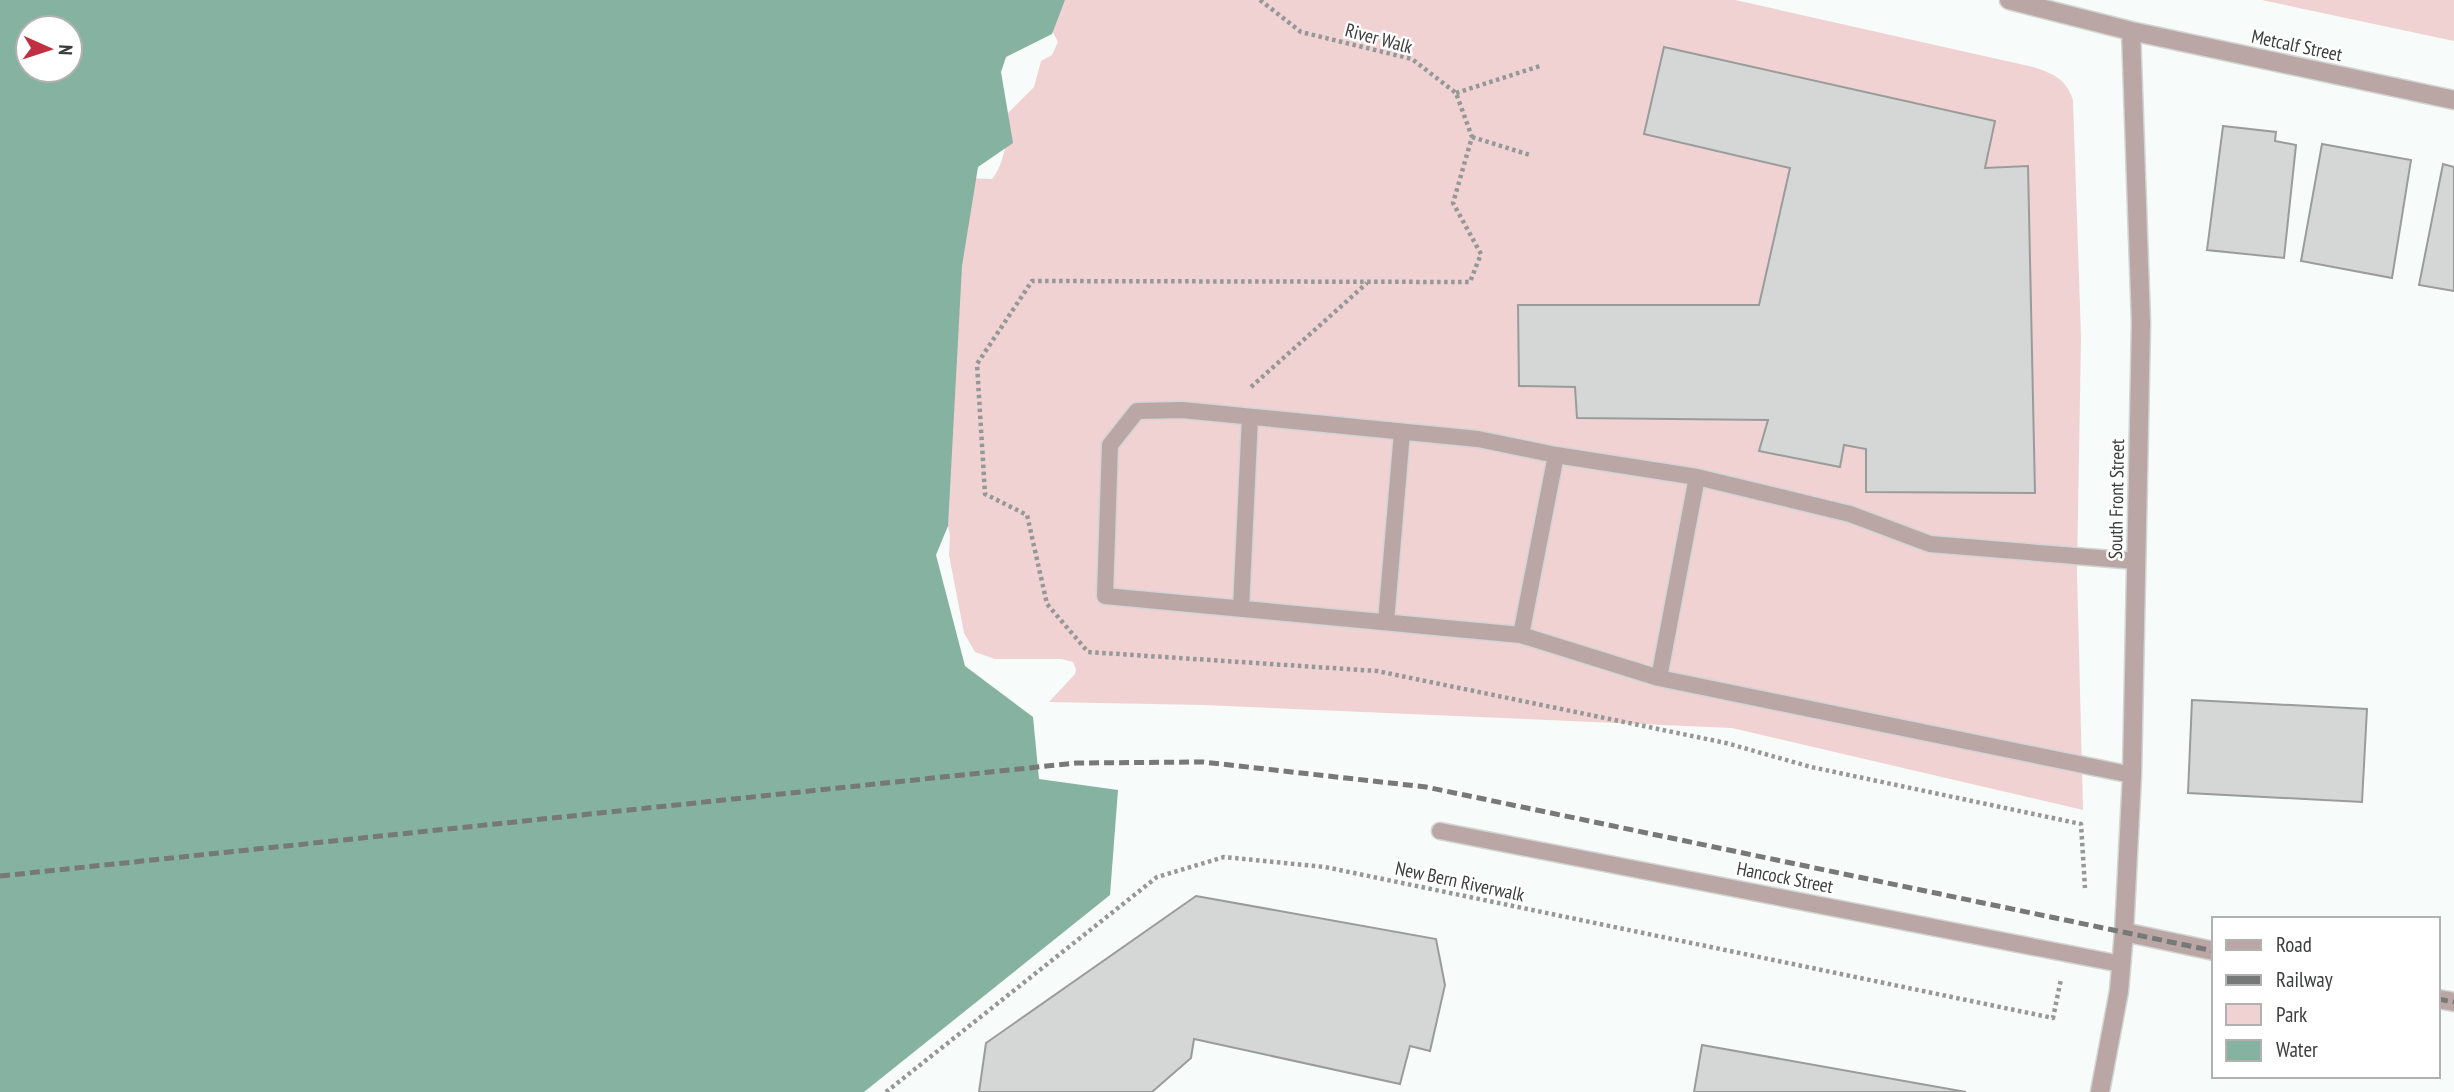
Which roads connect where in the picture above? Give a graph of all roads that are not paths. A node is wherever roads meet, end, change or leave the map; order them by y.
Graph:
1 (2009, 0) edge
2 (2132, 31) junction
3 (2454, 100) edge
4 (1250, 417) junction
5 (1402, 432) junction
6 (1556, 455) junction
7 (1697, 477) junction
8 (2136, 561) junction
9 (1241, 609) junction
10 (1386, 622) junction
11 (1521, 635) junction
12 (1659, 678) junction
13 (2132, 775) junction
14 (1440, 831) dead end
15 (2124, 932) junction
16 (2212, 951) edge
17 (2121, 964) junction
18 (2100, 1092) edge

1 - 2 street
2 - 3 street, Metcalf Street
2 - 8 street, South Front Street
4 - 5 lane
4 - 9 lane
4 - 9 lane
5 - 6 lane
5 - 10 lane
6 - 7 lane
6 - 11 lane
7 - 8 lane
7 - 12 lane
8 - 13 street, South Front Street
9 - 10 lane
10 - 11 lane
11 - 12 lane
12 - 13 lane
13 - 15 street, South Front Street
14 - 17 lane, Hancock Street
15 - 16 street
15 - 17 street, South Front Street
17 - 18 street, South Front Street

